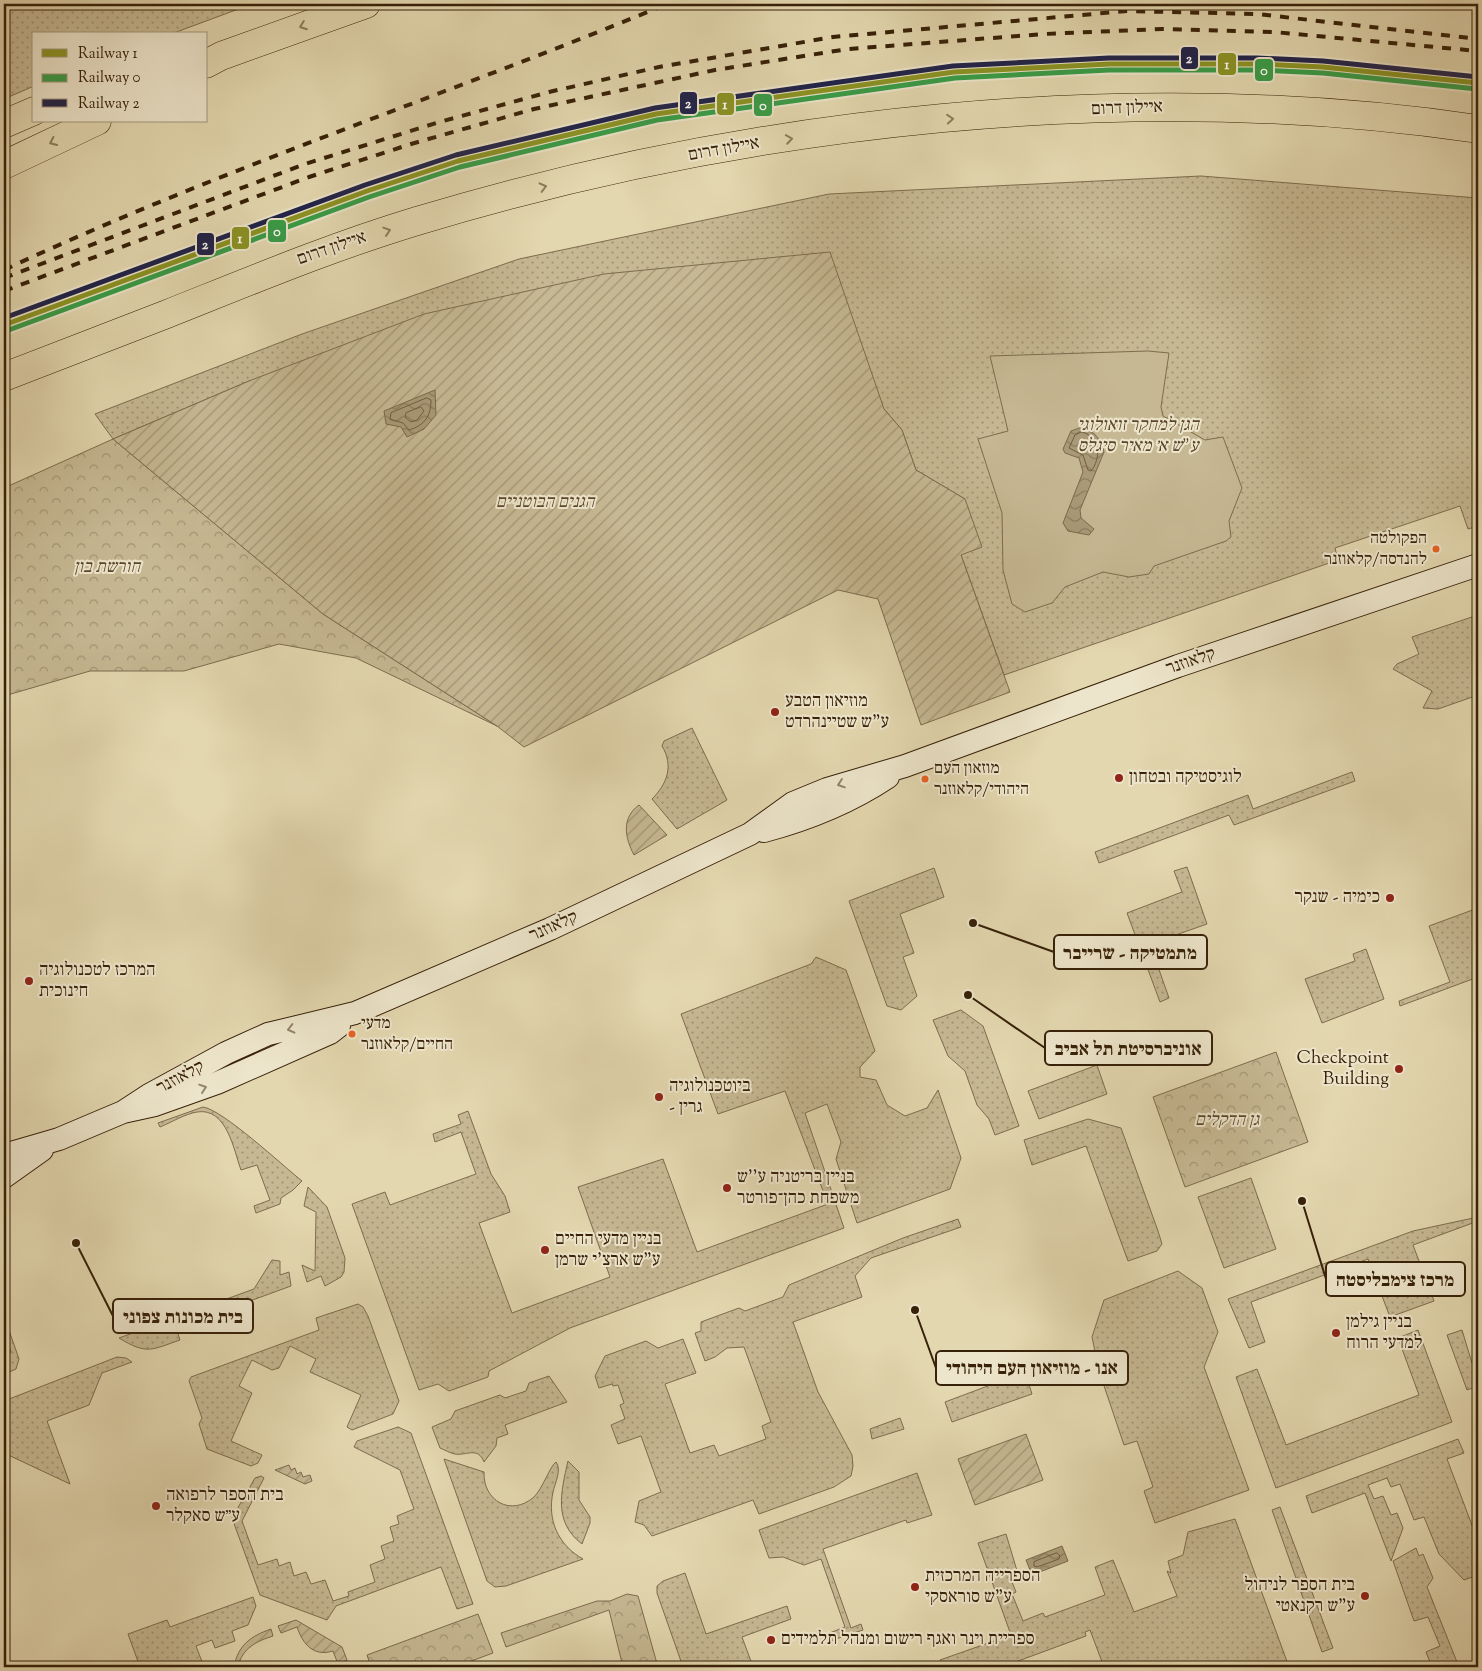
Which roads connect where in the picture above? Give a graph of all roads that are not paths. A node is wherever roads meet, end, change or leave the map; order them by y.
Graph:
1 (366, 4) edge
2 (211, 59) edge
3 (32, 112) edge
4 (95, 122) edge
5 (4, 124) edge
6 (1478, 129) edge
7 (4, 165) edge
8 (291, 263) junction
9 (4, 377) edge
10 (4, 396) edge
11 (1478, 565) edge
12 (59, 1139) junction
13 (4, 1155) edge
14 (4, 1177) edge

1 -> 2 highway
3 - 5 highway
4 -> 7 highway
8 -> 6 highway, איילון דרום
8 - 9 highway, איילון דרום
8 - 10 highway
11 - 12 street, קלאוזנר
12 - 13 street, קלאוזנר
12 - 14 street, קלאוזנר

